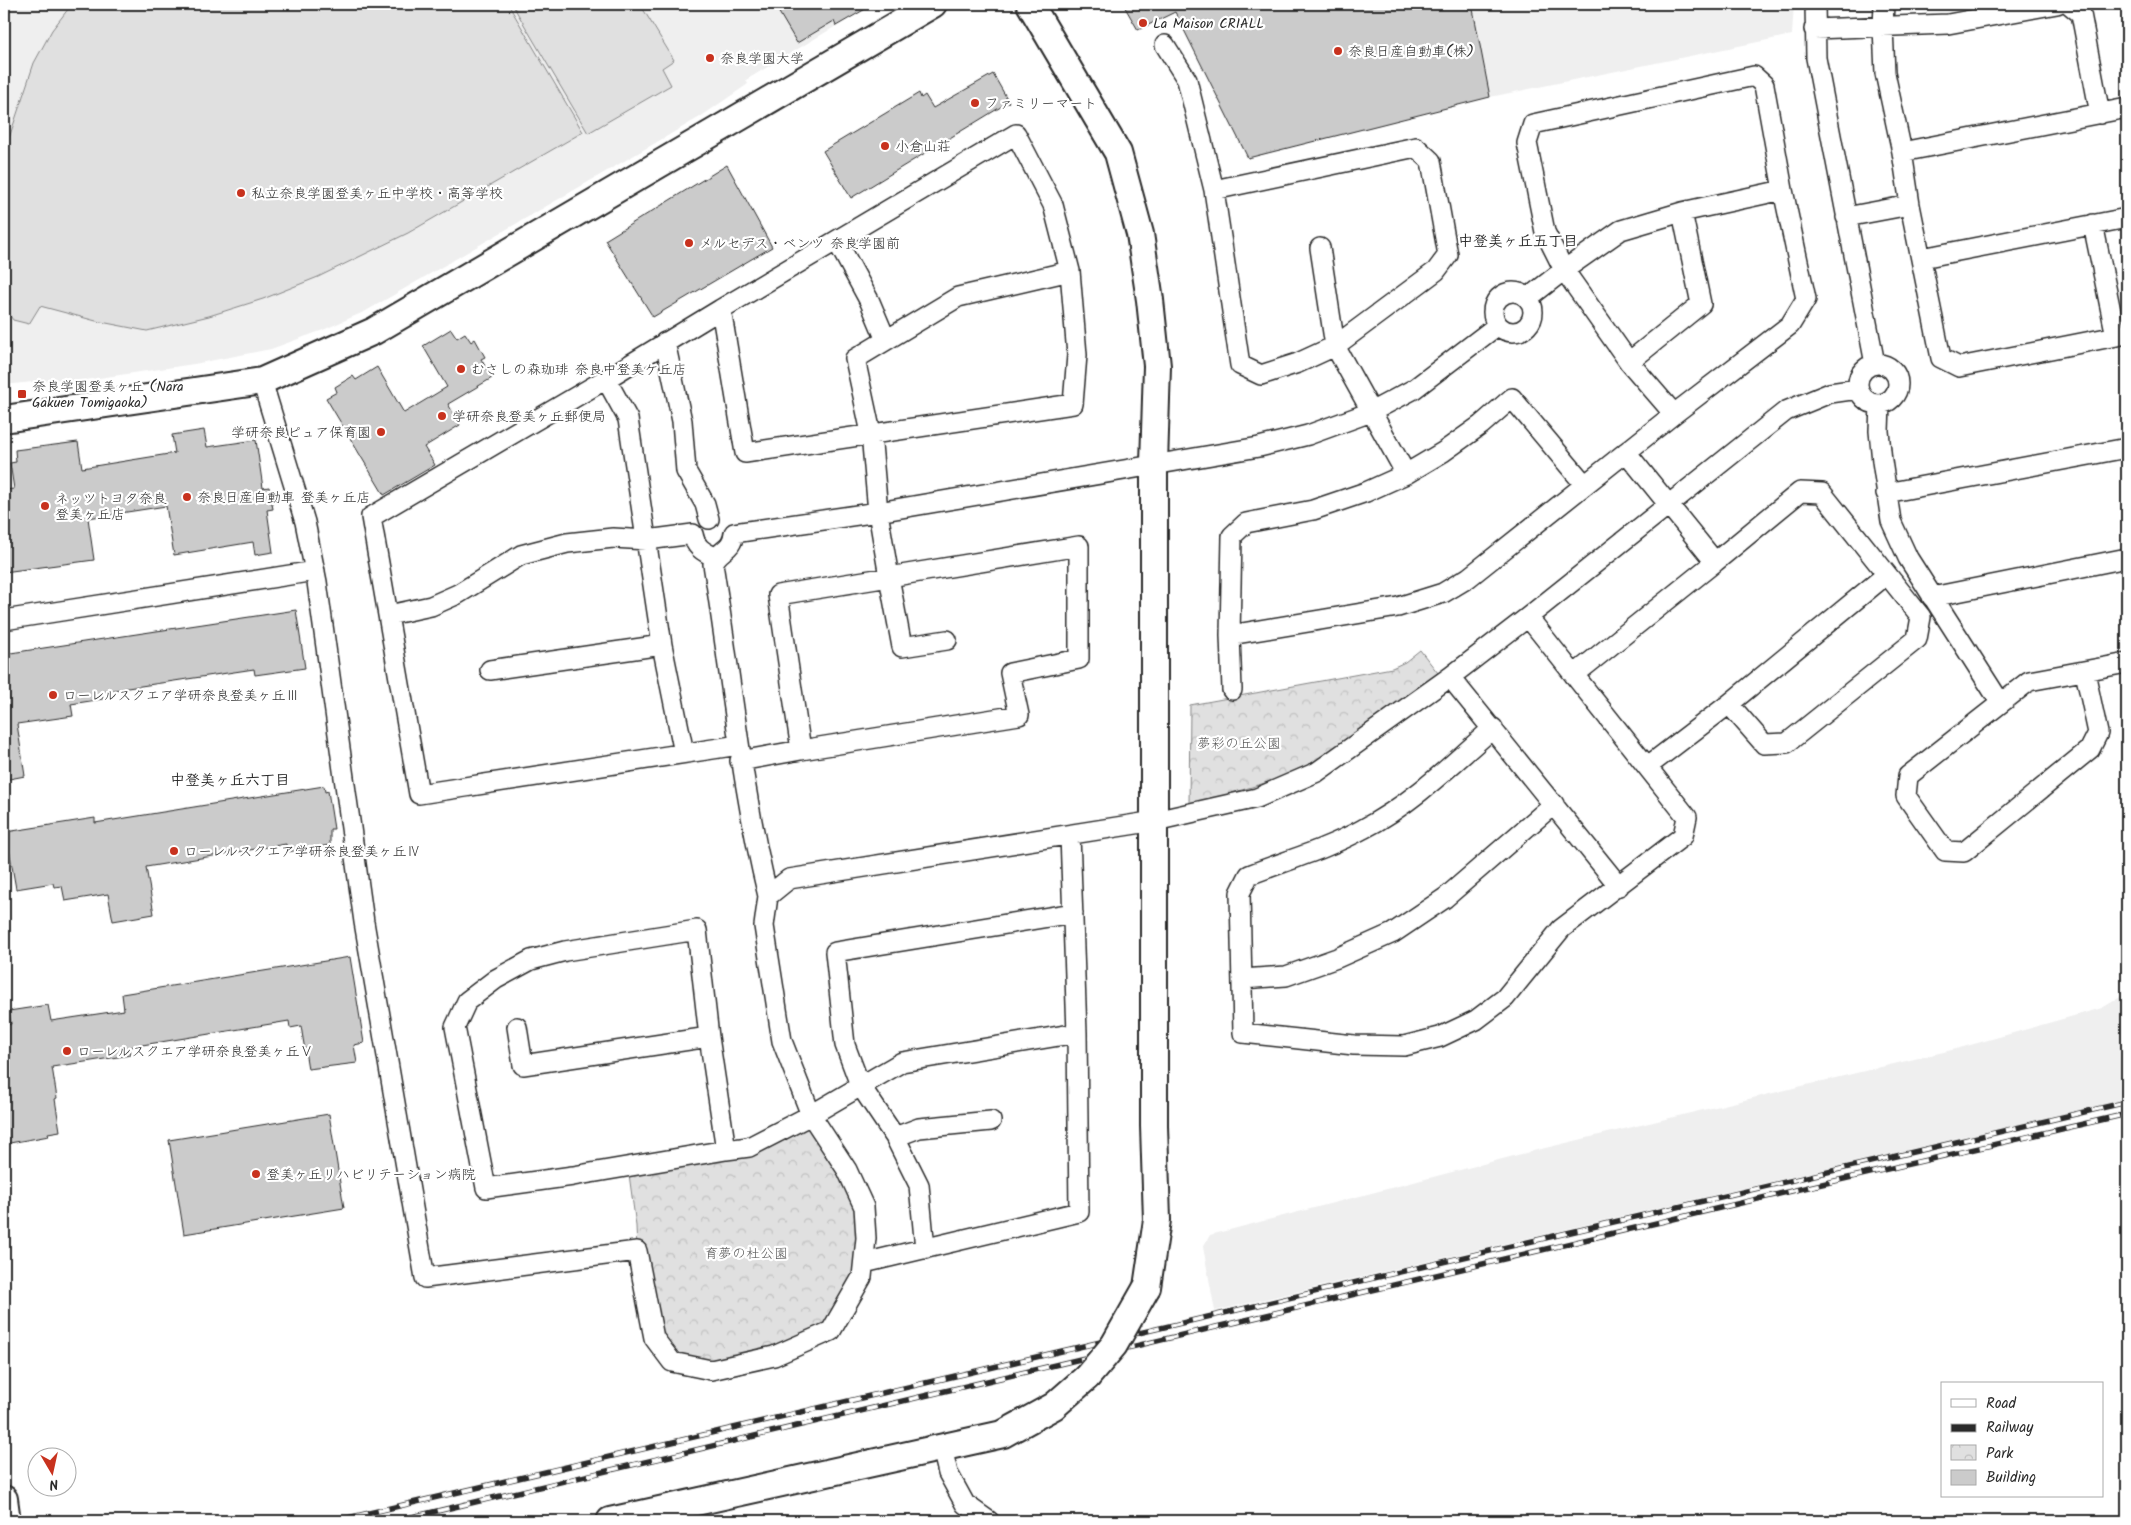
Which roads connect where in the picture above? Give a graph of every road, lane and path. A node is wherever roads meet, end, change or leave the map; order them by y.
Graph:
1 (933, 4) edge
2 (1030, 4) edge
3 (1815, 4) edge
4 (1884, 4) edge
5 (2057, 4) edge
6 (2069, 4) edge
7 (2032, 6) edge
8 (1882, 27) junction
9 (1814, 29) junction
10 (1165, 45) dead end
11 (2127, 108) edge
12 (2100, 114) junction
13 (1902, 152) junction
14 (1214, 190) junction
15 (1783, 190) junction
16 (1910, 205) junction
17 (1682, 212) junction
18 (1846, 217) junction
19 (2127, 218) edge
20 (2093, 224) junction
21 (836, 241) junction
22 (1320, 248) dead end
23 (1922, 258) junction
24 (1070, 270) junction
25 (1564, 270) junction
26 (1528, 298) junction
27 (721, 309) junction
28 (1498, 325) junction
29 (2122, 335) edge
30 (886, 340) junction
31 (666, 342) junction
32 (1335, 346) junction
33 (1629, 362) junction
34 (1875, 364) junction
35 (606, 379) junction
36 (262, 381) junction
37 (1858, 389) junction
38 (1880, 404) junction
39 (1370, 412) junction
40 (1674, 414) junction
41 (4, 419) edge
42 (871, 433) junction
43 (2127, 448) edge
44 (1626, 452) junction
45 (1154, 464) junction
46 (1406, 474) junction
47 (1584, 485) junction
48 (1886, 494) junction
49 (1669, 505) junction
50 (878, 512) junction
51 (709, 519) junction
52 (734, 533) junction
53 (693, 534) junction
54 (647, 540) junction
55 (715, 557) junction
56 (2127, 558) edge
57 (1715, 562) junction
58 (315, 571) junction
59 (1886, 575) junction
60 (889, 577) junction
61 (1932, 597) junction
62 (389, 615) junction
63 (1528, 617) junction
64 (4, 620) edge
65 (1230, 635) junction
66 (947, 640) dead end
67 (662, 645) junction
68 (2127, 663) edge
69 (490, 670) dead end
70 (2084, 672) junction
71 (1574, 675) junction
72 (1450, 677) junction
73 (1232, 690) dead end
74 (2000, 702) junction
75 (1729, 704) junction
76 (1493, 728) junction
77 (801, 750) junction
78 (684, 753) junction
79 (739, 753) junction
80 (1648, 766) junction
81 (1554, 804) junction
82 (1155, 822) junction
83 (1070, 835) junction
84 (1619, 886) junction
85 (768, 896) junction
86 (1073, 912) junction
87 (1242, 979) junction
88 (516, 1027) dead end
89 (1077, 1033) junction
90 (709, 1037) junction
91 (860, 1085) junction
92 (811, 1115) junction
93 (990, 1121) dead end
94 (895, 1138) junction
95 (726, 1150) junction
96 (924, 1250) junction
97 (864, 1264) junction
98 (942, 1448) junction
99 (4, 1499) edge
100 (7, 1521) edge
101 (610, 1521) edge
102 (989, 1521) edge

1 - 36 street
2 - 45 street
3 - 9 street
4 - 8 street
5 - 7 street
6 - 12 street
7 - 8 street
8 - 9 street
8 - 13 street
9 - 18 street
10 - 14 street
11 - 12 street
12 - 13 street
13 - 16 street
14 - 32 street
14 - 32 street
15 - 17 street
15 - 25 street
15 - 40 street
16 - 18 street
16 - 23 street
17 - 25 street
17 - 33 street
18 - 34 street
19 - 20 street
20 - 23 street
20 - 29 street
21 - 24 street
21 - 27 street
21 - 30 street
22 - 32 street
23 - 29 street
24 - 30 street
24 - 42 street
25 - 26 street
25 - 33 street
26 - 28 street
26 - 28 street
27 - 31 street
27 - 42 street
28 - 39 street
30 - 42 street
31 - 35 street
31 - 51 street
32 - 39 street
33 - 40 street
34 - 37 street
34 - 38 street
35 - 54 street
35 - 62 street
36 - 41 street
36 - 58 street
37 - 38 street
37 - 49 street
38 - 48 street
39 - 45 street
39 - 46 street
40 - 44 street
42 - 50 street
43 - 48 street
44 - 47 street
44 - 49 street
45 - 50 street
45 - 82 street
46 - 47 street
46 - 65 street
47 - 65 street
48 - 61 street
49 - 57 street
49 - 63 street
50 - 52 street
50 - 60 street
51 - 52 street
51 - 53 street
52 - 55 street
53 - 54 street
53 - 55 street
54 - 62 street
54 - 67 street
55 - 79 street
56 - 61 street
57 - 59 street
57 - 71 street
58 - 64 street
58 - 97 street
59 - 75 street
59 - 75 street
60 - 66 street
60 - 77 street
60 - 77 street
61 - 74 street
62 - 78 street
63 - 71 street
63 - 72 street
65 - 73 street
67 - 69 street
67 - 78 street
68 - 70 street
70 - 74 street
70 - 74 street
71 - 80 street
72 - 76 street
72 - 82 street
75 - 80 street
76 - 81 street
76 - 87 street
77 - 79 street
78 - 79 street
79 - 85 street
80 - 84 street
81 - 84 street
81 - 87 street
82 - 83 street
82 - 98 street, bridge
83 - 85 street
83 - 86 street
84 - 87 street
85 - 92 street
86 - 89 street
86 - 91 street
88 - 90 street
89 - 91 street
89 - 96 street
90 - 95 street
90 - 95 street
91 - 92 street
91 - 94 street
92 - 95 street
92 - 97 street
93 - 94 street
94 - 96 street
96 - 97 street
98 - 101 street
98 - 102 street
99 - 100 street

